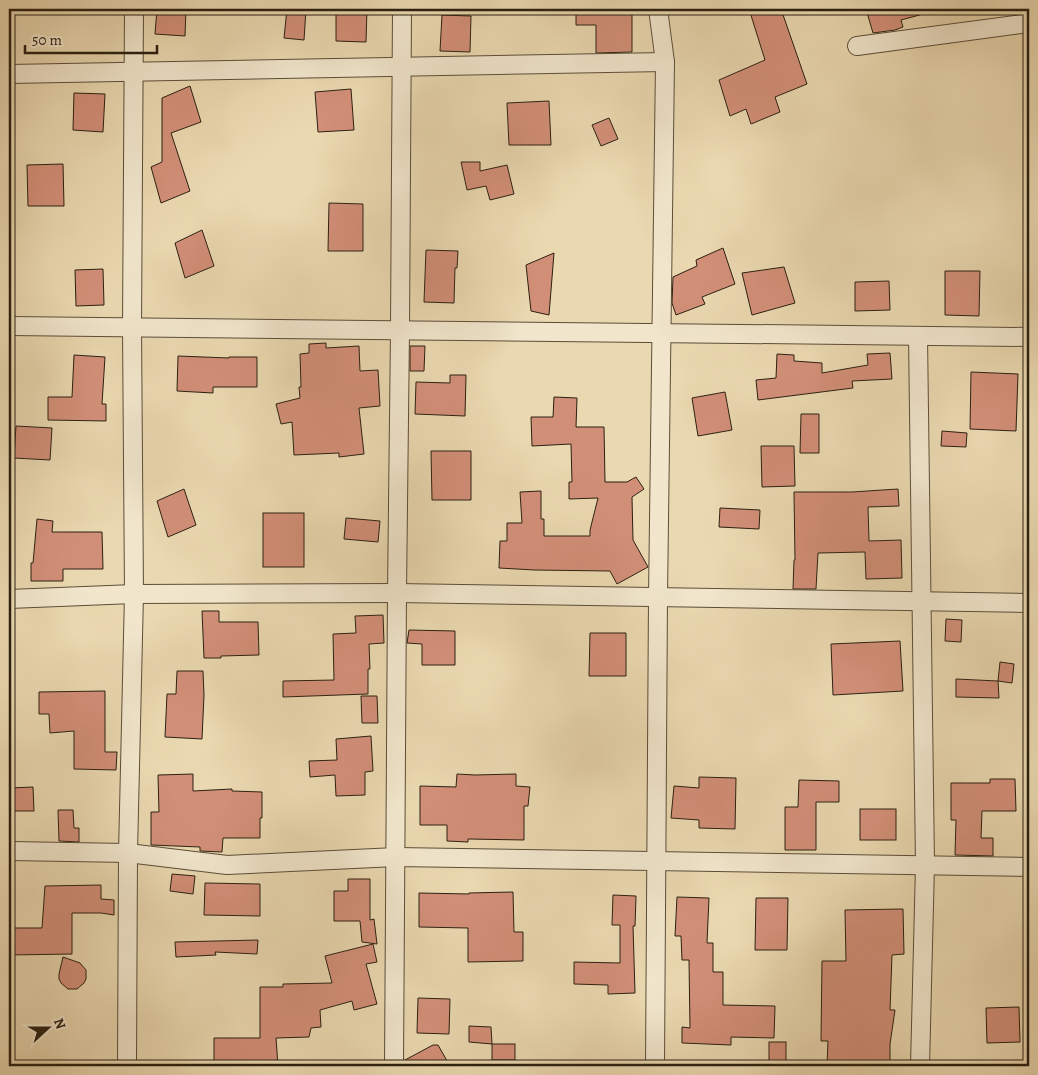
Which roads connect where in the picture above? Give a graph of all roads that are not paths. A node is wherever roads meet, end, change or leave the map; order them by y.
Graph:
1 (134, 9) edge
2 (402, 9) edge
3 (658, 9) edge
4 (1029, 23) edge
5 (857, 46) dead end
6 (665, 62) junction
7 (403, 67) junction
8 (134, 72) junction
9 (9, 74) edge
10 (9, 326) edge
11 (132, 327) junction
12 (400, 330) junction
13 (662, 333) junction
14 (918, 336) junction
15 (1029, 337) edge
16 (397, 593) junction
17 (134, 594) junction
18 (658, 597) junction
19 (9, 599) edge
20 (922, 601) junction
21 (1029, 603) edge
22 (9, 851) edge
23 (128, 853) junction
24 (396, 857) junction
25 (657, 861) junction
26 (925, 865) junction
27 (1029, 867) edge
28 (127, 1066) edge
29 (394, 1066) edge
30 (655, 1066) edge
31 (920, 1066) edge

1 - 8 street
2 - 7 street
3 - 6 street
4 - 5 street
6 - 7 street
6 - 13 street
7 - 8 street
7 - 12 street
8 - 9 street
8 - 11 street
10 - 11 street
11 - 12 street
11 - 17 street
12 - 13 street
12 - 16 street
13 - 14 street
13 - 18 street
14 - 15 street
14 - 20 street
16 - 17 street
16 - 18 street
16 - 24 street
17 - 19 street
17 - 23 street
18 - 20 street
18 - 25 street
20 - 21 street
20 - 26 street
22 - 23 street
23 - 24 street
23 - 28 street
24 - 25 street
24 - 29 street
25 - 26 street
25 - 30 street
26 - 27 street
26 - 31 street

